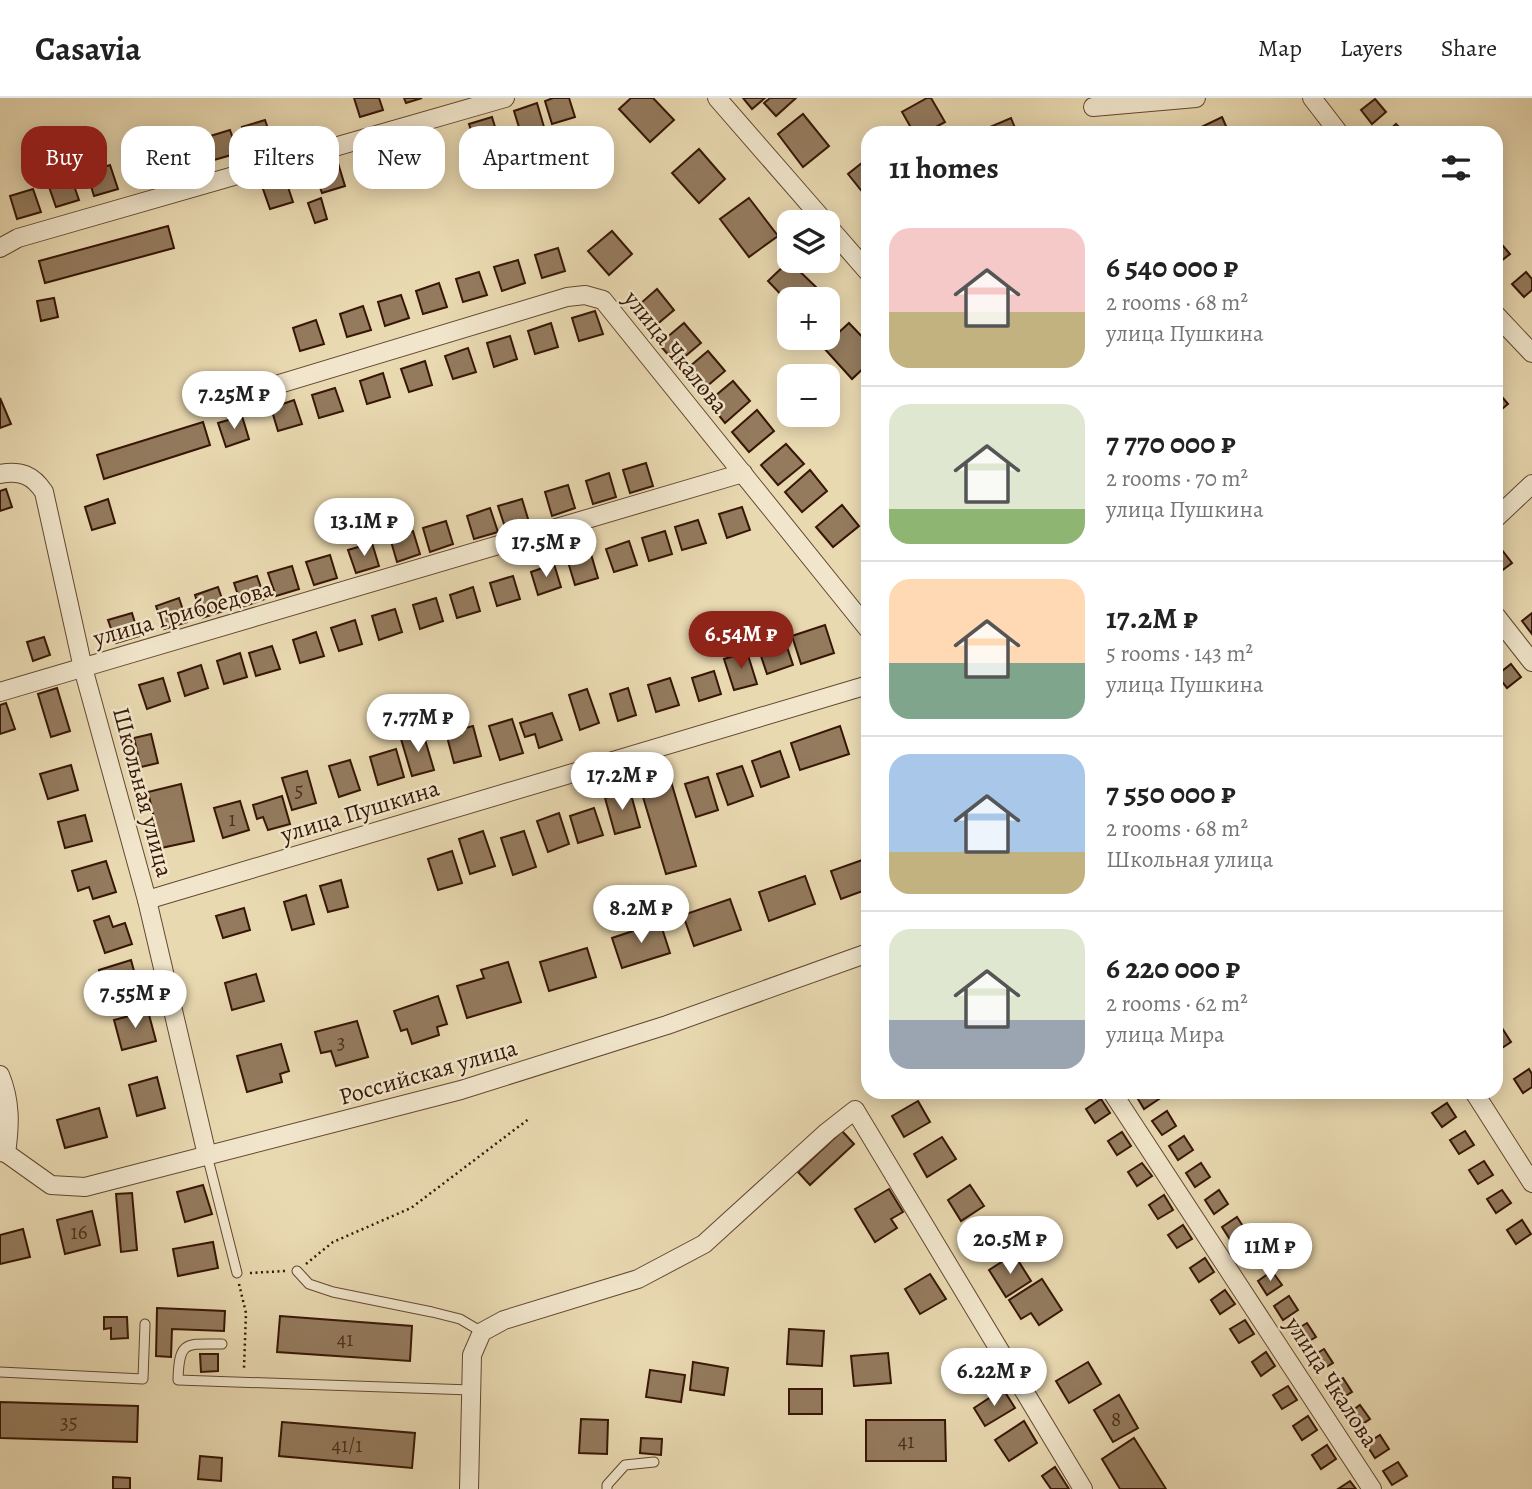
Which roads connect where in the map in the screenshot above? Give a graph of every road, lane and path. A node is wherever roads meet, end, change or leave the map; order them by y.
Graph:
1 (505, 98) edge
2 (717, 98) edge
3 (1196, 98) edge
4 (1312, 98) edge
5 (1093, 107) dead end
6 (1334, 126) edge
7 (814, 210) edge
8 (840, 240) edge
9 (0, 248) edge
10 (861, 264) edge
11 (1503, 322) edge
12 (1532, 353) edge
13 (243, 395) dead end
14 (743, 473) junction
15 (0, 474) edge
16 (1532, 484) edge
17 (1503, 511) edge
18 (861, 620) edge
19 (1503, 625) edge
20 (1532, 662) edge
21 (83, 668) junction
22 (861, 687) edge
23 (0, 692) edge
24 (147, 900) junction
25 (861, 956) edge
26 (0, 1075) edge
27 (1117, 1099) edge
28 (1478, 1099) edge
29 (530, 1118) dead end
30 (3, 1152) edge
31 (207, 1155) junction
32 (1532, 1183) edge
33 (297, 1271) junction
34 (237, 1273) junction
35 (145, 1324) dead end
36 (482, 1332) junction
37 (222, 1344) dead end
38 (0, 1372) edge
39 (243, 1382) junction
40 (471, 1390) junction
41 (654, 1462) dead end
42 (469, 1489) edge
43 (607, 1489) edge
44 (1083, 1489) edge
45 (1372, 1489) edge

1 - 9 street
2 - 7 street
3 - 5 street
4 - 6 street
8 - 10 street
11 - 12 street
13 - 14 street, улица Чкалова
14 - 18 street, улица Чкалова
14 - 21 street, улица Грибоедова
15 - 21 street, Школьная улица
16 - 17 street
19 - 20 street
21 - 23 street, улица Грибоедова
21 - 24 street, Школьная улица
22 - 24 street, улица Пушкина
24 - 31 street, Школьная улица
25 - 31 street, Российская улица
26 - 30 street
27 - 45 street, улица Чкалова
28 - 32 street
29 - 33 path
30 - 31 street, Российская улица
31 - 34 lane
33 - 34 path
33 - 36 lane
34 - 39 path
35 - 38 lane
36 - 40 street
36 - 44 street
37 - 39 lane
39 - 40 lane
40 - 42 street
41 - 43 lane

